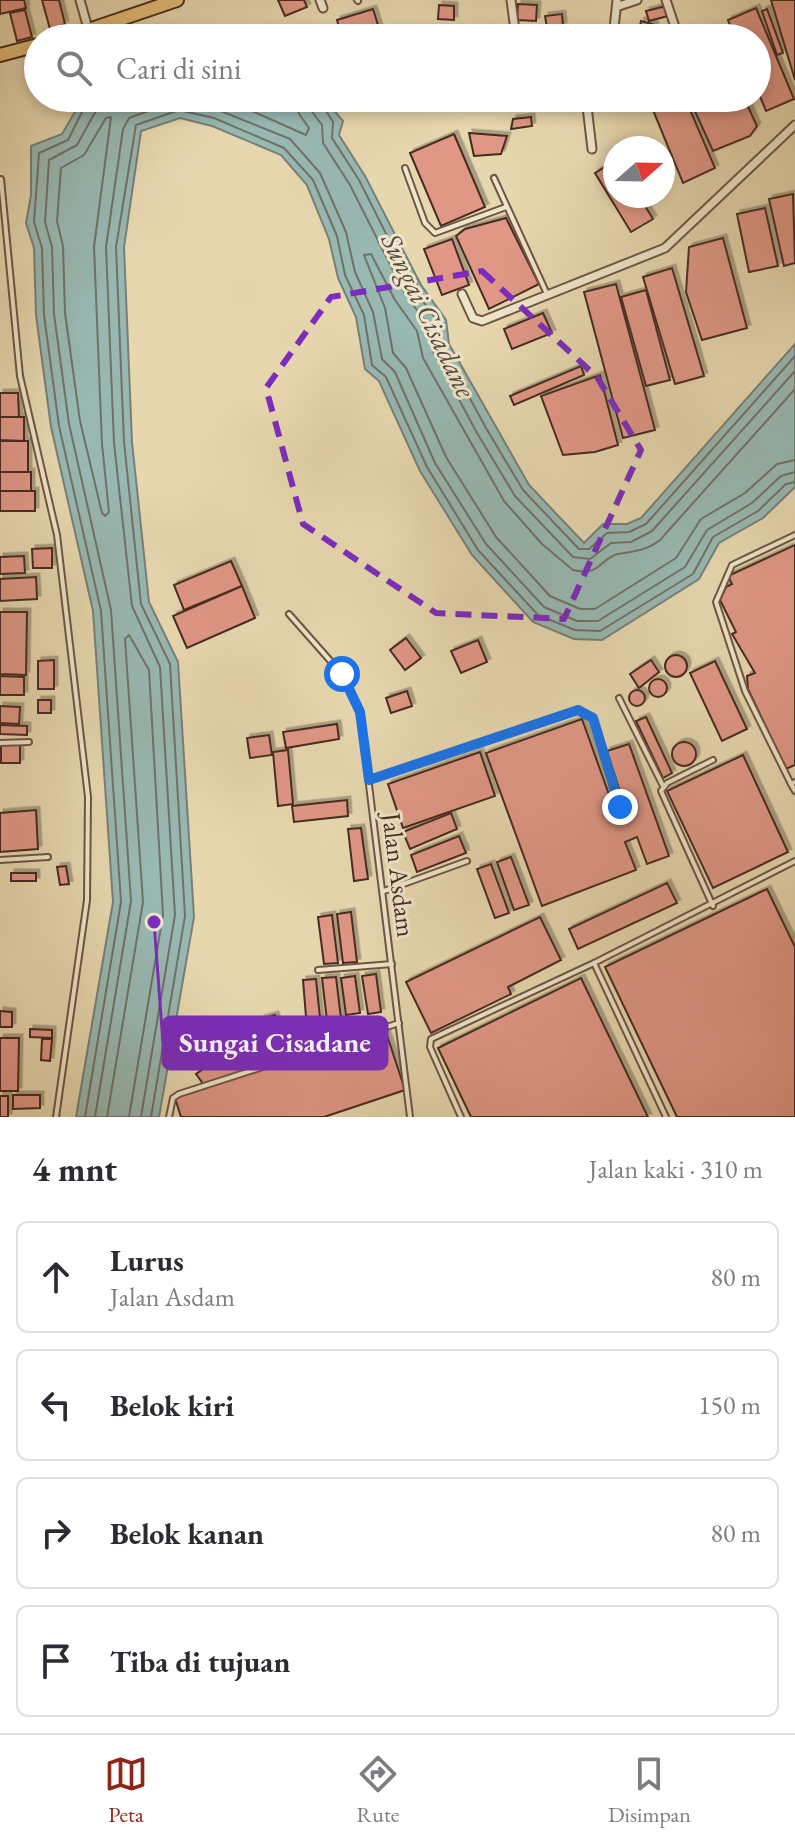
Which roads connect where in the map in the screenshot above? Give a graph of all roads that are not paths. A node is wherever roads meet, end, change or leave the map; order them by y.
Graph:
1 (80, 0) edge
2 (177, 0) edge
3 (511, 0) edge
4 (637, 0) edge
5 (666, 0) edge
6 (618, 3) edge
7 (87, 24) edge
8 (111, 24) edge
9 (514, 24) edge
10 (615, 24) edge
11 (674, 24) edge
12 (24, 49) edge
13 (0, 55) edge
14 (588, 112) edge
15 (795, 125) edge
16 (592, 149) dead end
17 (405, 168) dead end
18 (494, 178) dead end
19 (1, 179) edge
20 (506, 207) junction
21 (462, 294) dead end
22 (547, 294) junction
23 (795, 535) edge
24 (289, 614) dead end
25 (619, 698) dead end
26 (29, 742) dead end
27 (0, 743) edge
28 (713, 760) dead end
29 (369, 780) junction
30 (793, 783) edge
31 (663, 786) junction
32 (795, 791) edge
33 (620, 807) dead end
34 (48, 857) dead end
35 (0, 860) edge
36 (467, 861) dead end
37 (795, 861) edge
38 (384, 891) junction
39 (713, 906) junction
40 (594, 963) junction
41 (392, 964) junction
42 (318, 970) dead end
43 (399, 1023) junction
44 (56, 1117) edge
45 (169, 1117) edge
46 (410, 1117) edge
47 (461, 1117) edge
48 (666, 1117) edge

1 - 7 street
2 - 8 main road
3 - 9 street
4 - 6 street
5 - 11 street
6 - 10 street
12 - 13 main road
14 - 16 street
15 - 22 street
17 - 20 lane
18 - 20 lane
19 - 44 lane
20 - 22 lane
21 - 22 street
23 - 30 lane
24 - 29 lane, Jalan Asdam
25 - 31 lane
26 - 27 lane
28 - 31 lane
29 - 33 lane
29 - 38 lane, Jalan Asdam
30 - 32 lane
31 - 39 lane
34 - 35 lane
36 - 38 lane
37 - 39 lane
38 - 41 lane, Jalan Asdam
39 - 40 lane
40 - 47 lane
40 - 48 lane
41 - 42 lane
41 - 43 lane, Jalan Asdam
43 - 45 lane
43 - 46 lane, Jalan Asdam

